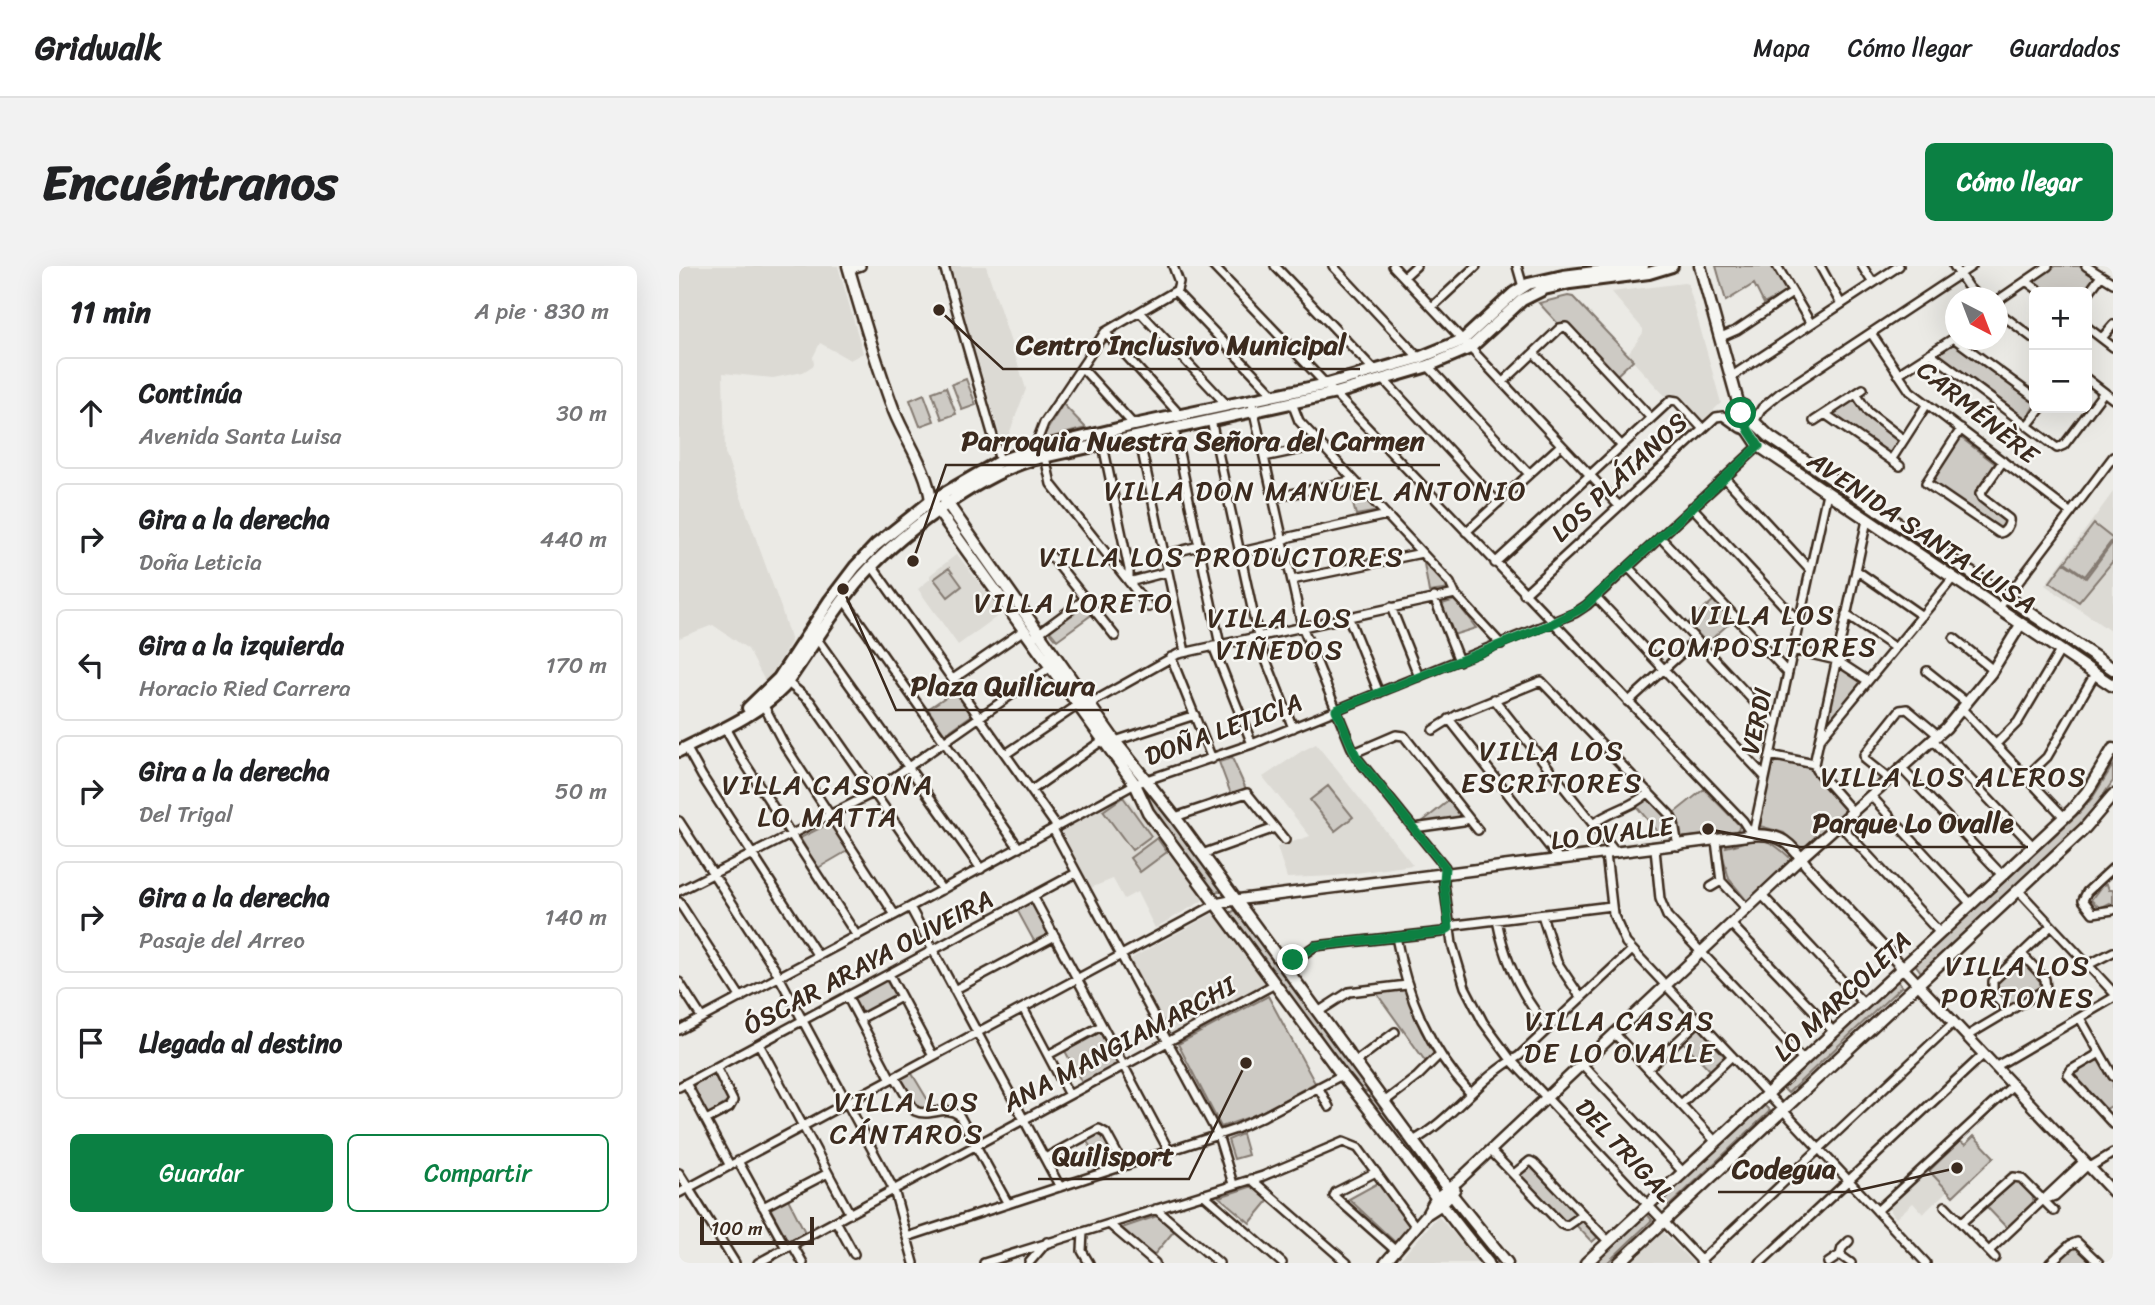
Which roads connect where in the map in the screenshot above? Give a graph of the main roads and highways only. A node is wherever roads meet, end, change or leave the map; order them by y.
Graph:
1 (1643, 266) edge
2 (1672, 266) edge
3 (1700, 266) edge
4 (848, 268) edge
5 (1603, 269) edge
6 (1561, 271) edge
7 (1467, 344) junction
8 (1424, 362) junction
9 (1751, 426) junction
10 (936, 497) junction
11 (943, 508) junction
12 (1034, 636) junction
13 (2113, 669) edge
14 (2113, 686) edge
15 (1083, 704) junction
16 (681, 747) edge
17 (2113, 750) edge
18 (2112, 800) edge
19 (1487, 1263) edge
20 (1507, 1263) edge
21 (1586, 1263) edge
22 (1619, 1263) edge

1 - 5 main road
2 - 7 main road
3 - 9 main road, AVENIDA SANTA LUISA
4 - 10 main road
5 - 6 main road
6 - 7 main road
7 - 8 main road
8 - 10 main road
8 - 11 main road
9 - 13 main road, AVENIDA SANTA LUISA
9 - 14 main road, AVENIDA SANTA LUISA
10 - 11 main road
10 - 16 main road
11 - 12 main road
11 - 12 main road
11 - 16 main road
12 - 15 main road
12 - 15 main road
15 - 19 main road
15 - 20 main road
17 - 21 main road, LO MARCOLETA
18 - 22 main road, LO MARCOLETA

